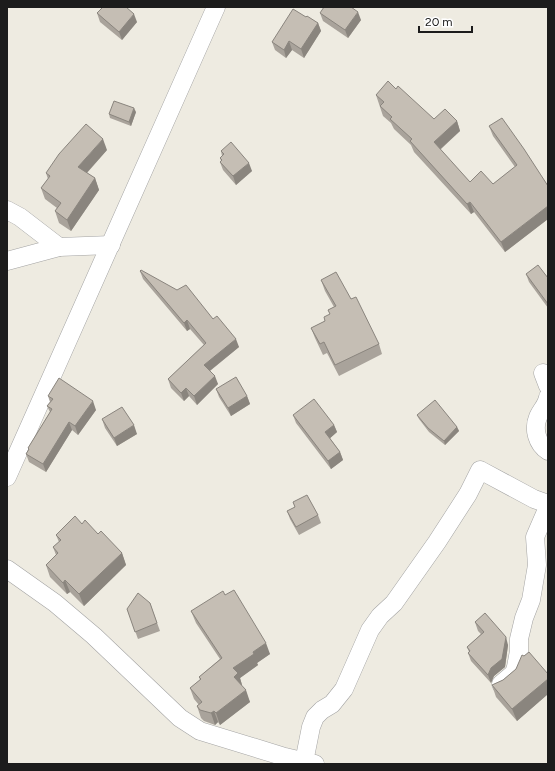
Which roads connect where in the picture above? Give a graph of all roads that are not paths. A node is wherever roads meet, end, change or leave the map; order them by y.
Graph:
1 (216, 7) edge
2 (7, 210) edge
3 (110, 245) junction
4 (59, 248) junction
5 (7, 261) edge
6 (548, 397) edge
7 (548, 451) edge
8 (7, 477) edge
9 (548, 504) edge
10 (548, 508) edge
11 (7, 569) edge
12 (501, 684) edge
13 (309, 763) edge

1 - 3 street
2 - 4 street
3 - 4 street
3 - 8 street
4 - 5 street
6 - 7 street
9 - 13 street
10 - 12 street
11 - 13 street

